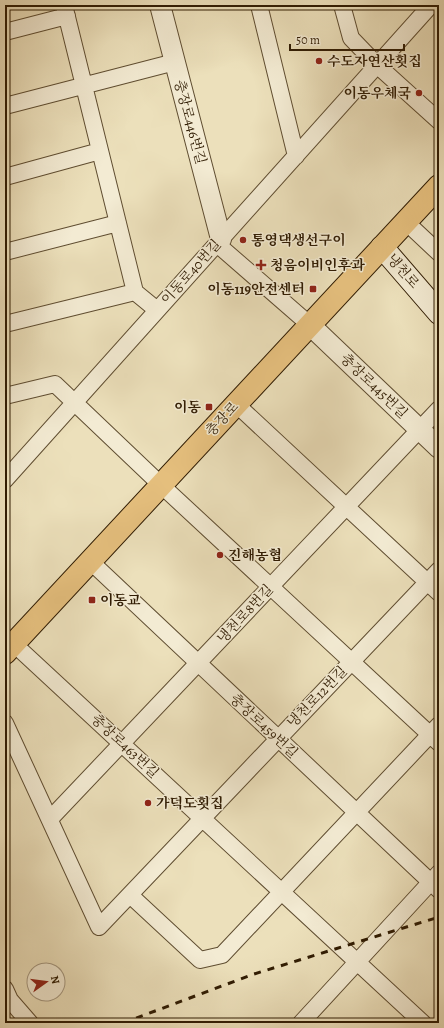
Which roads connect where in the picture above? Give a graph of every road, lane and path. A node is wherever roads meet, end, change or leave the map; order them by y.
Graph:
1 (160, 5) edge
2 (259, 5) edge
3 (342, 5) edge
4 (431, 5) edge
5 (66, 10) edge
6 (5, 32) edge
7 (175, 62) junction
8 (377, 65) junction
9 (84, 85) junction
10 (5, 106) edge
11 (439, 121) edge
12 (100, 151) junction
13 (296, 156) junction
14 (5, 177) edge
15 (439, 186) edge
16 (406, 222) junction
17 (118, 223) junction
18 (219, 242) junction
19 (382, 247) junction
20 (5, 252) edge
21 (439, 253) edge
22 (135, 292) junction
23 (157, 310) junction
24 (439, 313) edge
25 (5, 324) edge
26 (310, 325) junction
27 (5, 396) edge
28 (74, 403) junction
29 (236, 404) junction
30 (439, 409) edge
31 (420, 430) junction
32 (439, 448) edge
33 (5, 480) edge
34 (160, 484) junction
35 (346, 507) junction
36 (90, 561) junction
37 (439, 570) edge
38 (427, 582) junction
39 (271, 587) junction
40 (439, 593) edge
41 (9, 649) edge
42 (352, 662) junction
43 (198, 663) junction
44 (5, 723) edge
45 (436, 734) edge
46 (278, 739) junction
47 (122, 744) junction
48 (357, 813) junction
49 (202, 818) junction
50 (50, 819) junction
51 (436, 882) edge
52 (282, 892) junction
53 (130, 894) junction
54 (357, 962) junction
55 (5, 989) edge
56 (30, 1023) edge
57 (301, 1023) edge
58 (423, 1023) edge

1 - 7 street, 충장로446번길
2 - 13 street
3 - 8 street
4 - 8 street, 이동로40번길
5 - 6 street
5 - 9 street
7 - 9 street
7 - 18 street, 충장로446번길
8 - 11 street
8 - 13 street, 이동로40번길
9 - 10 street
9 - 12 street
12 - 14 street
12 - 17 street
13 - 18 street, 이동로40번길
15 - 16 main road, 충장로
16 - 19 main road, 충장로
16 - 21 street
17 - 20 street
17 - 22 street
18 - 23 street, 이동로40번길
18 - 26 street
19 - 24 main road, 냉천로
19 - 26 main road, 충장로
22 - 23 street
22 - 25 street
23 - 28 street, 이동로40번길
26 - 29 main road, 충장로
26 - 31 street, 충장로445번길
27 - 28 street
28 - 33 street, 이동로40번길
28 - 34 street
29 - 34 main road, 충장로
29 - 35 street
30 - 31 street, 냉천로8번길
31 - 32 street, 충장로445번길
31 - 35 street, 냉천로8번길
34 - 36 main road, 충장로
34 - 39 street
35 - 38 street
35 - 39 street, 냉천로8번길
36 - 41 main road, 충장로
36 - 43 street, 충장로459번길
37 - 38 street, 냉천로12번길
38 - 40 street
38 - 42 street, 냉천로12번길
39 - 42 street
39 - 43 street, 냉천로8번길
41 - 47 street, 충장로463번길
42 - 45 street
42 - 46 street, 냉천로12번길
43 - 46 street, 충장로459번길
43 - 47 street, 냉천로8번길
44 - 50 street
45 - 48 street
46 - 48 street, 충장로459번길
46 - 49 street, 냉천로12번길
47 - 49 street, 충장로463번길
47 - 50 street, 냉천로8번길
48 - 51 street, 충장로459번길
48 - 52 street
49 - 52 street, 충장로463번길
49 - 53 street, 냉천로12번길
50 - 53 street, 냉천로12번길
51 - 54 street
52 - 53 street
52 - 54 street, 충장로463번길
54 - 57 street
54 - 58 street, 충장로463번길
55 - 56 street

